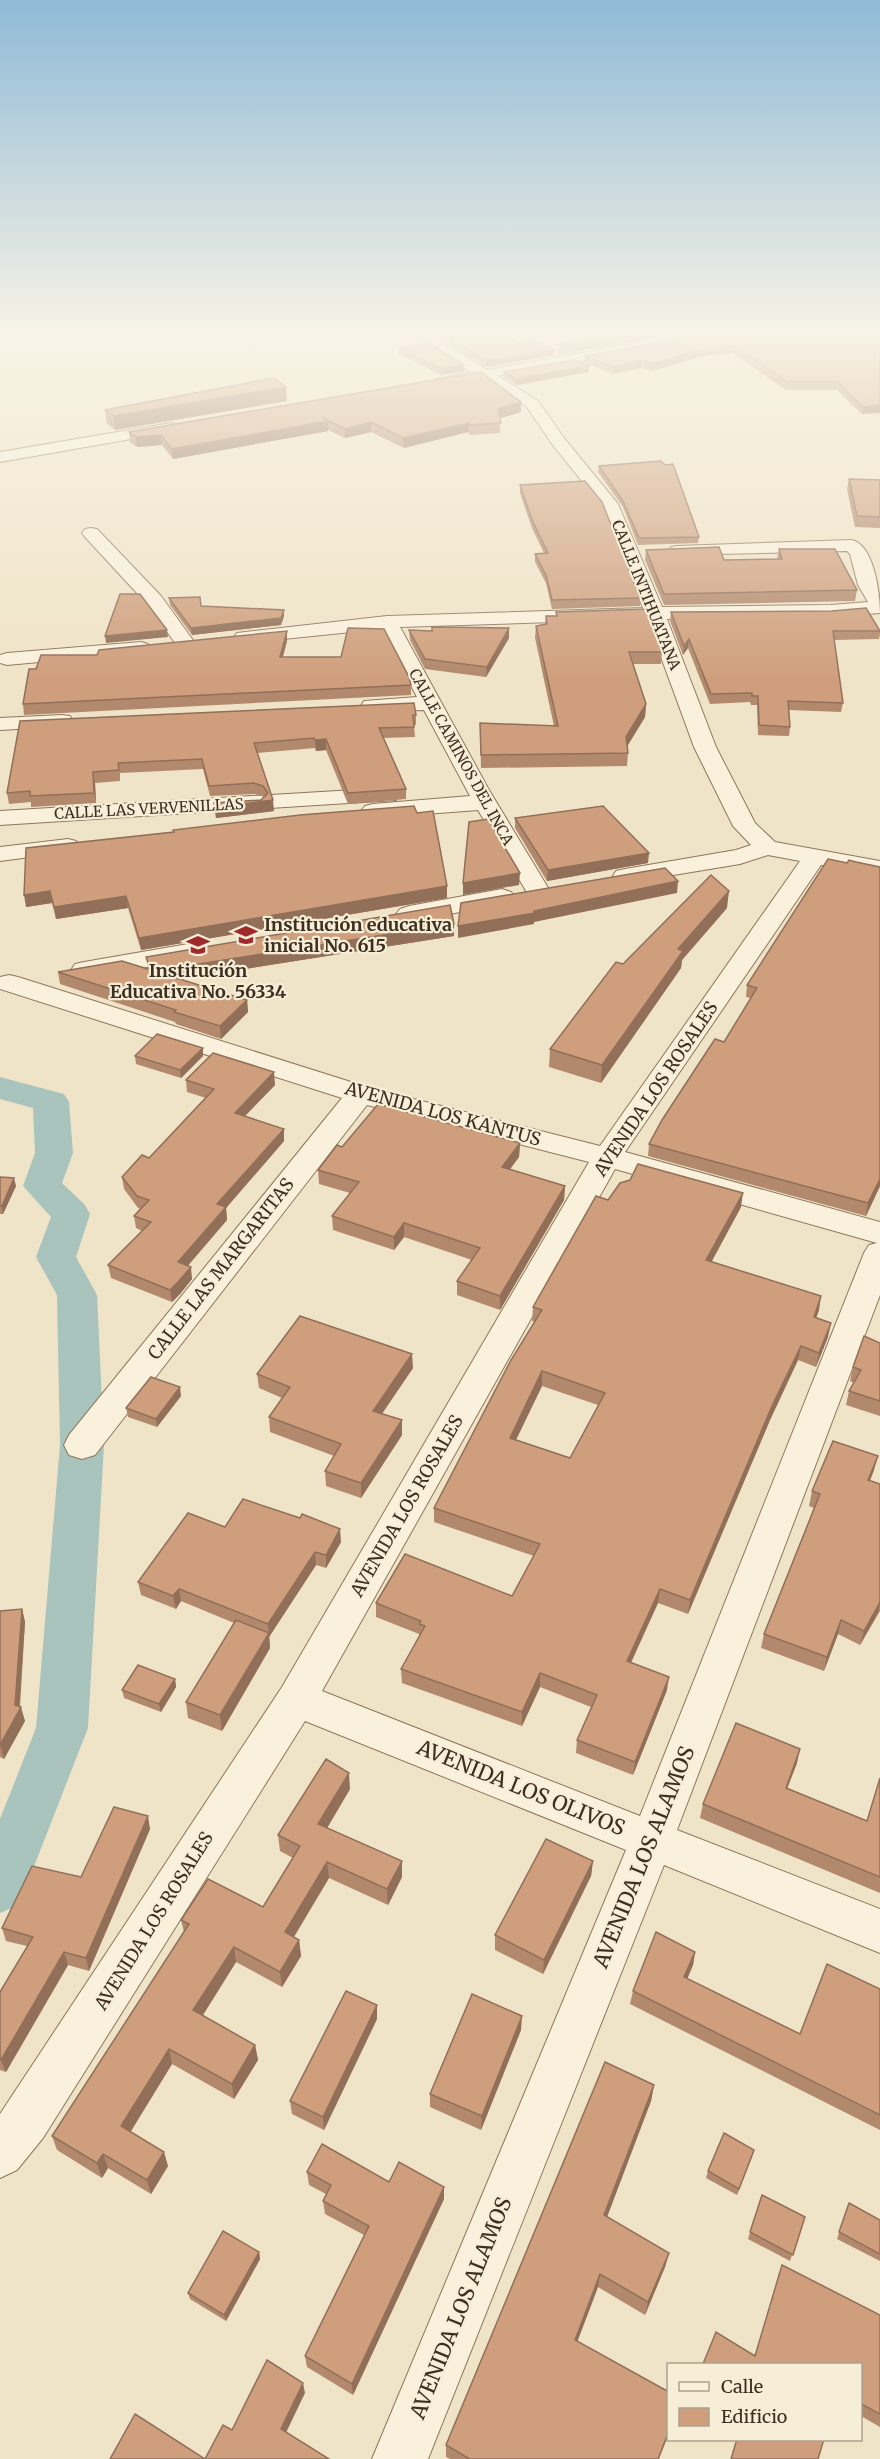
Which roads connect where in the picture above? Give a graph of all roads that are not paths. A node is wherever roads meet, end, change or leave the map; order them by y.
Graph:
1 (48, 449) edge
2 (564, 449) edge
3 (0, 457) edge
4 (91, 533) dead end
5 (645, 552) junction
6 (880, 607) edge
7 (655, 613) junction
8 (387, 622) junction
9 (185, 643) junction
10 (7, 659) dead end
11 (429, 703) junction
12 (348, 707) edge
13 (81, 720) edge
14 (0, 724) edge
15 (481, 796) junction
16 (0, 818) edge
17 (208, 828) edge
18 (92, 843) edge
19 (767, 848) junction
20 (0, 854) edge
21 (814, 858) junction
22 (880, 868) edge
23 (605, 880) edge
24 (385, 918) edge
25 (209, 948) edge
26 (5, 984) edge
27 (360, 1094) junction
28 (607, 1157) junction
29 (880, 1233) edge
30 (880, 1253) edge
31 (82, 1445) dead end
32 (296, 1699) junction
33 (652, 1840) junction
34 (880, 1930) edge
35 (0, 2154) edge
36 (400, 2459) edge

1 - 3 street
2 - 5 street, CALLE INTIHUATANA
4 - 9 street
5 - 6 street
5 - 7 street, CALLE INTIHUATANA
6 - 7 street
7 - 8 street
7 - 19 street, CALLE INTIHUATANA
8 - 9 street
8 - 11 street, CALLE CAMINOS DEL INCA
9 - 10 street
11 - 12 street
11 - 15 street, CALLE CAMINOS DEL INCA
13 - 14 street
15 - 16 street, CALLE LAS VERVENILLAS
15 - 17 street, CALLE LAS VERVENILLAS
15 - 24 street, CALLE CAMINOS DEL INCA
18 - 20 street, CALLE LAS VERVENILLAS
19 - 21 street
19 - 23 street
21 - 22 street
21 - 28 street, AVENIDA LOS ROSALES
25 - 26 street
26 - 27 street, AVENIDA LOS KANTUS
27 - 28 street, AVENIDA LOS KANTUS
27 - 31 street, CALLE LAS MARGARITAS
28 - 29 street, AVENIDA LOS KANTUS
28 - 32 street, AVENIDA LOS ROSALES
30 - 33 street, AVENIDA LOS ALAMOS
32 - 33 street, AVENIDA LOS OLIVOS
32 - 35 street, AVENIDA LOS ROSALES
33 - 34 street, AVENIDA LOS OLIVOS
33 - 36 street, AVENIDA LOS ALAMOS

